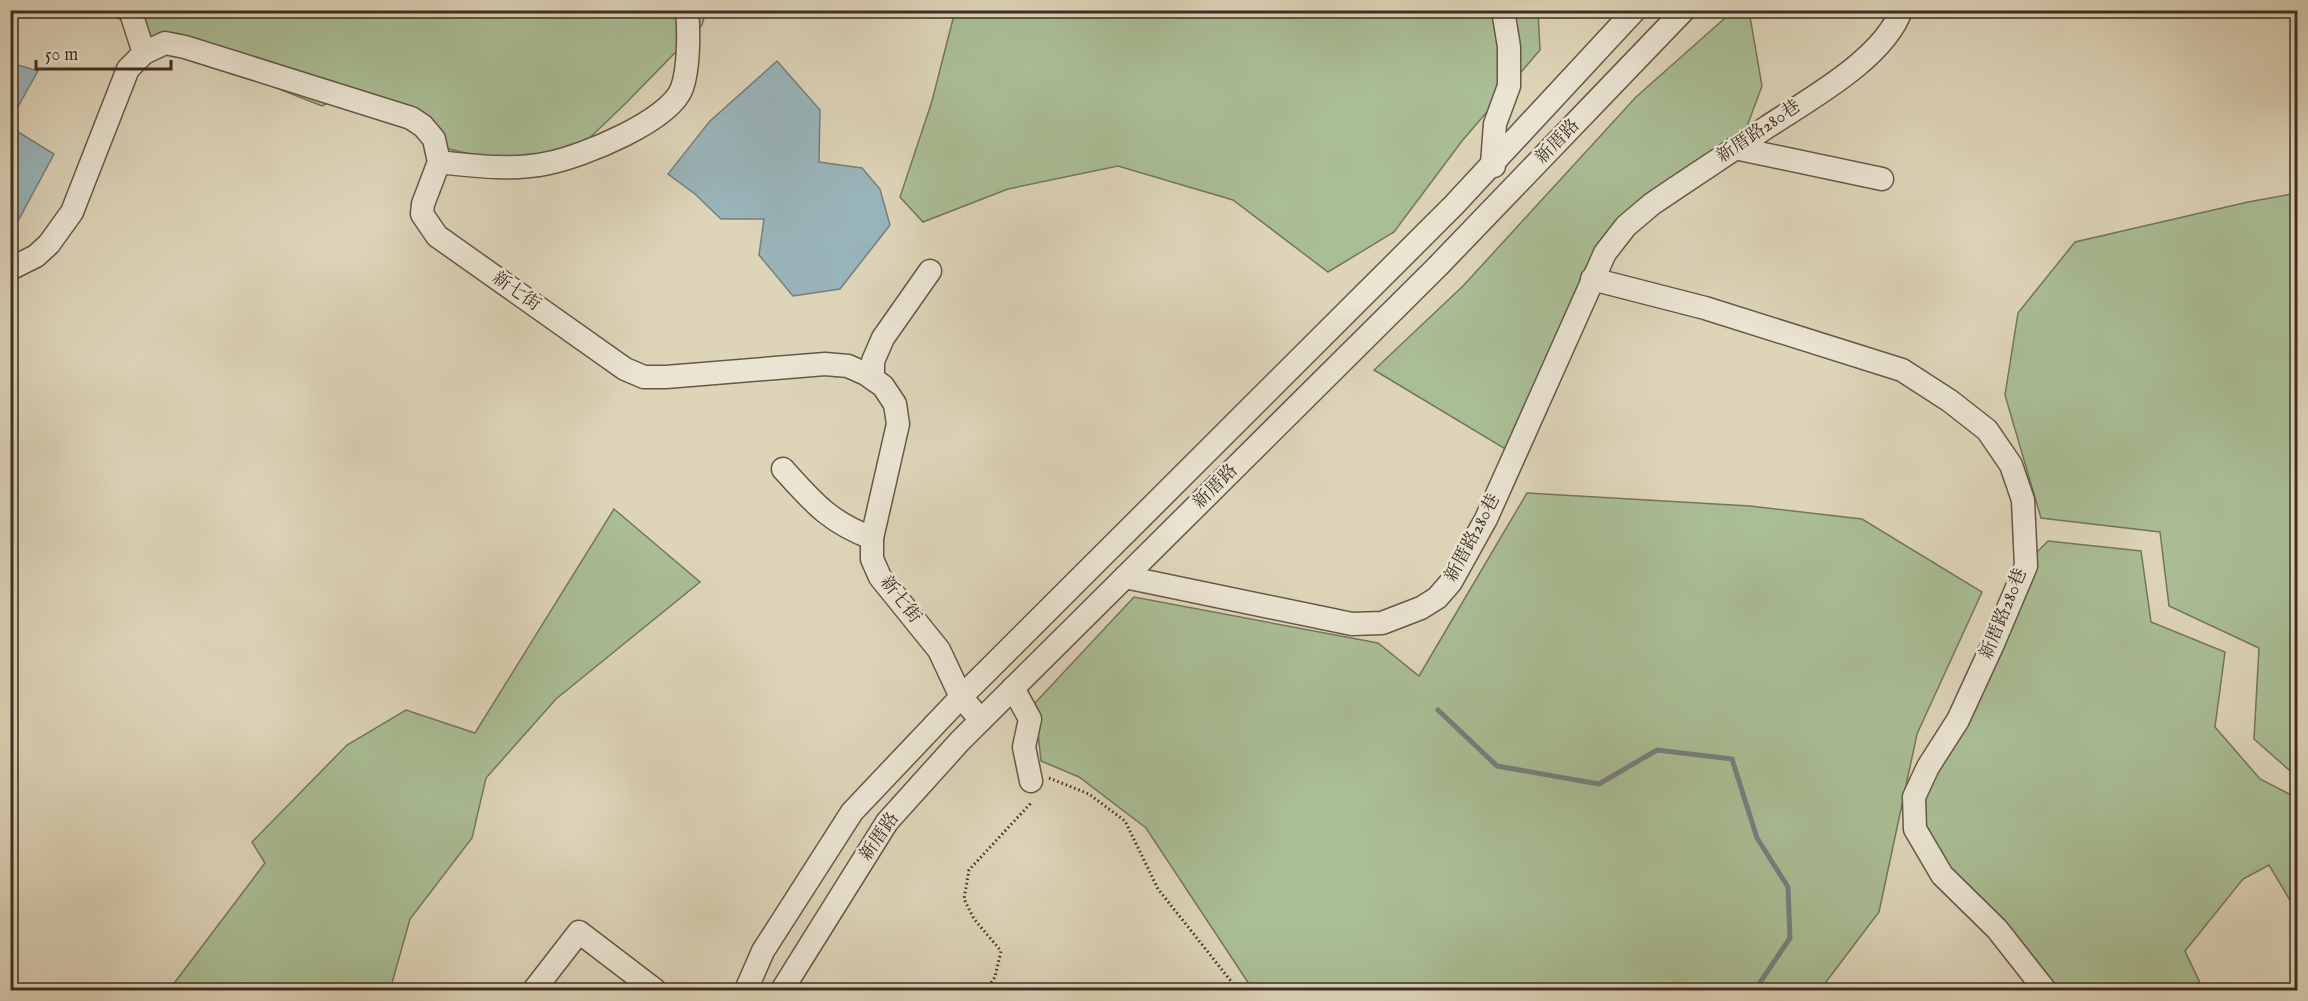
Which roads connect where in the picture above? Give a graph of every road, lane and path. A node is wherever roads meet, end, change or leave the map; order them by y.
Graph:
1 (130, 10) edge
2 (687, 10) edge
3 (1503, 10) edge
4 (1635, 10) edge
5 (1684, 10) edge
6 (1901, 10) edge
7 (144, 53) junction
8 (1735, 148) junction
9 (439, 162) junction
10 (1492, 164) junction
11 (1882, 179) dead end
12 (1517, 184) junction
13 (10, 269) edge
14 (930, 272) dead end
15 (1592, 279) junction
16 (873, 379) junction
17 (783, 470) dead end
18 (872, 538) junction
19 (1125, 577) junction
20 (1060, 598) junction
21 (1080, 621) junction
22 (1013, 688) junction
23 (961, 696) junction
24 (981, 720) junction
25 (1030, 775) junction
26 (534, 990) edge
27 (655, 990) edge
28 (747, 990) edge
29 (782, 990) edge
30 (986, 990) edge
31 (1238, 990) edge
32 (2045, 990) edge

1 - 7 street
2 - 9 street
3 - 10 street
4 - 10 street, 新厝路
5 - 12 street, 新厝路
6 - 8 street, 新厝路280巷
7 - 9 street
7 - 13 street
8 - 11 street
8 - 15 street, 新厝路280巷
9 - 16 street, 新七街
10 - 12 street
10 - 20 street, 新厝路
12 - 19 street, 新厝路
14 - 16 street
15 - 19 street, 新厝路280巷
15 - 32 street, 新厝路280巷
16 - 18 street, 新七街
17 - 18 street
18 - 23 street, 新七街
19 - 21 street, 新厝路
20 - 21 street
20 - 23 street, 新厝路
21 - 22 street, 新厝路
22 - 24 street, 新厝路
22 - 25 street
23 - 24 street, 新七街
23 - 28 street, 新厝路
24 - 29 street, 新厝路
25 - 30 path
25 - 31 path
26 - 27 street

